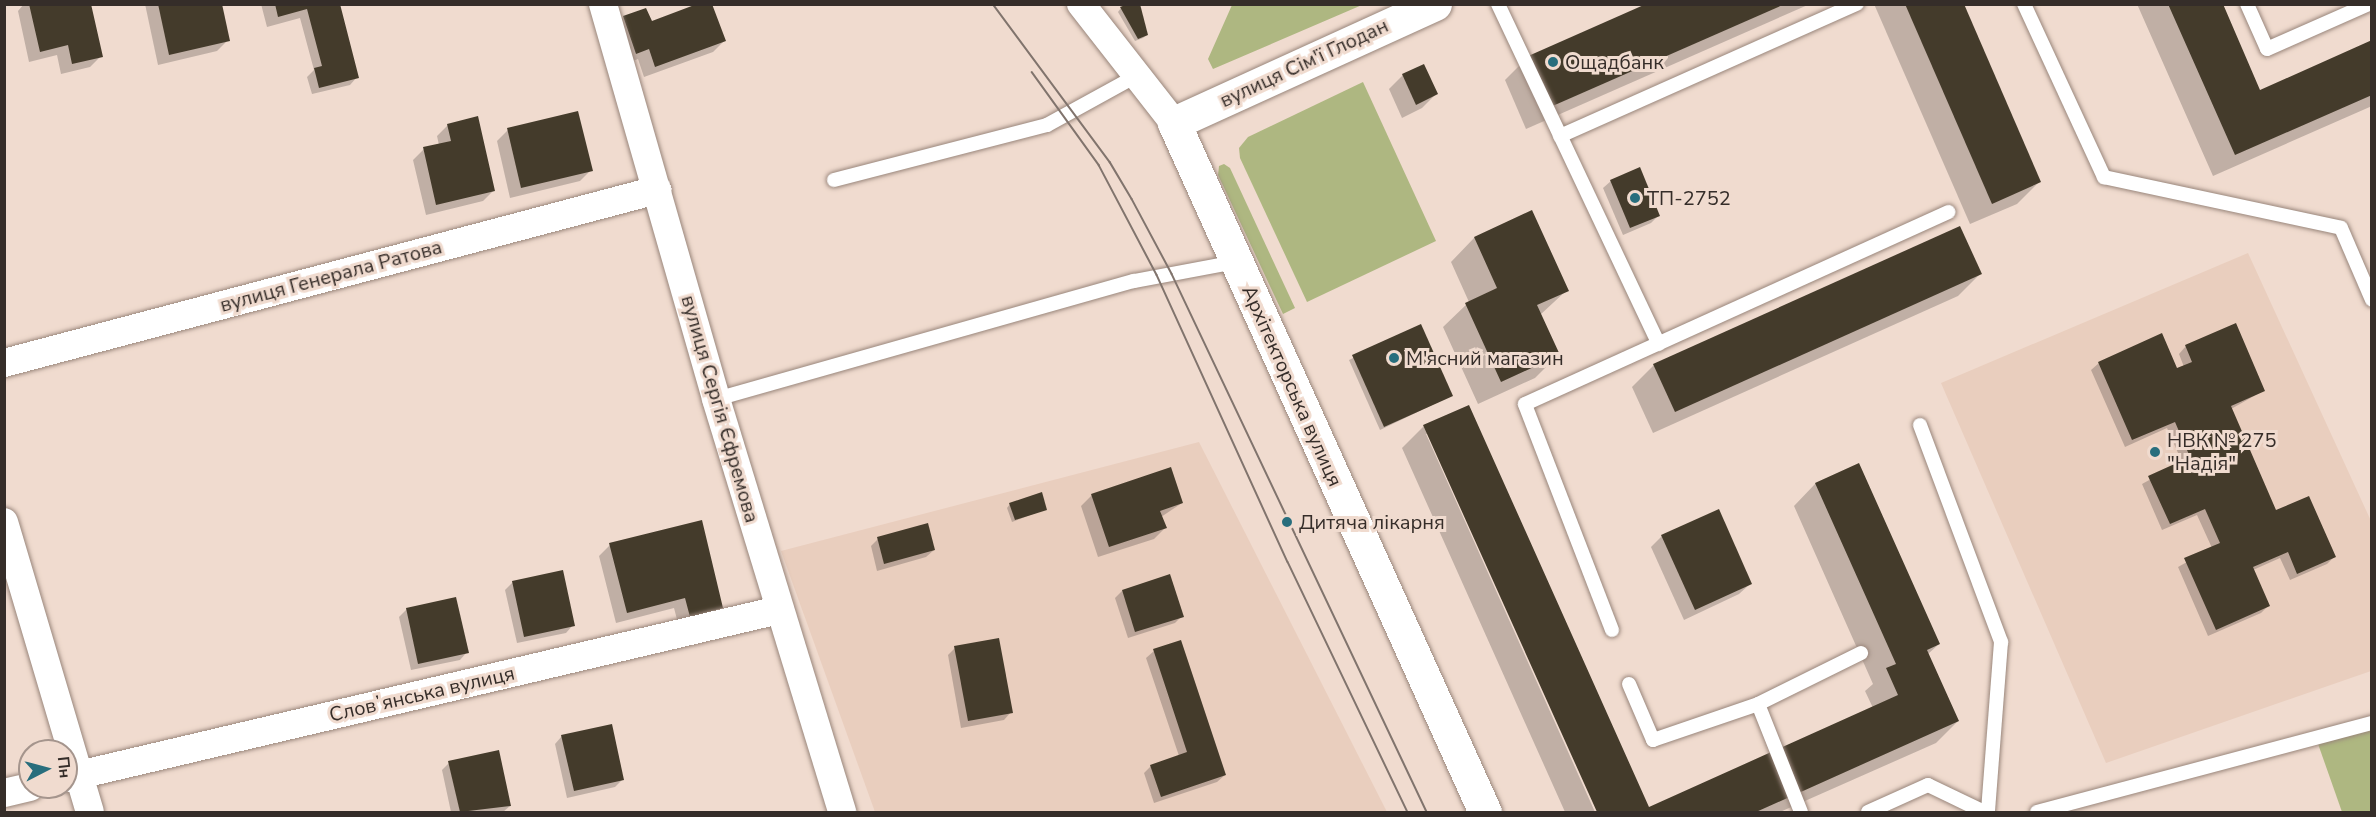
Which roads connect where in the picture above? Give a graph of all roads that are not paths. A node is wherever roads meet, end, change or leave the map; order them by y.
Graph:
1 (603, 4) edge
2 (1081, 4) edge
3 (1435, 4) edge
4 (1498, 4) edge
5 (1857, 4) edge
6 (2024, 4) edge
7 (2247, 4) edge
8 (2369, 4) edge
9 (1138, 75) junction
10 (1174, 123) junction
11 (1560, 136) junction
12 (834, 180) dead end
13 (657, 190) junction
14 (1949, 212) dead end
15 (1236, 262) junction
16 (2366, 273) edge
17 (2372, 300) edge
18 (1659, 344) junction
19 (4, 363) edge
20 (716, 399) junction
21 (1920, 425) dead end
22 (4, 522) edge
23 (779, 610) junction
24 (1612, 630) dead end
25 (1861, 653) dead end
26 (1629, 684) dead end
27 (1758, 704) junction
28 (2372, 723) edge
29 (62, 739) edge
30 (78, 775) edge
31 (78, 788) edge
32 (90, 813) edge
33 (842, 813) edge
34 (1485, 813) edge
35 (1801, 813) edge
36 (1868, 813) edge
37 (1986, 813) edge
38 (2037, 813) edge

1 - 13 street, вулиця Сергія Єфремова
2 - 9 street
3 - 10 street, вулиця Сім'ї Глодан
4 - 11 lane
5 - 11 lane
6 - 16 lane
7 - 8 lane
9 - 10 street
9 - 12 lane
10 - 15 street, Архітекторська вулиця
11 - 18 lane
13 - 19 street, вулиця Генерала Ратова
13 - 20 street, вулиця Сергія Єфремова
14 - 18 lane
15 - 20 lane
15 - 34 street, Архітекторська вулиця
16 - 17 lane
18 - 24 lane
20 - 23 street, вулиця Сергія Єфремова
21 - 37 lane
22 - 29 street
23 - 30 street, Словʼянська вулиця
23 - 33 street, вулиця Сергія Єфремова
25 - 27 lane
26 - 27 lane
27 - 35 lane
28 - 38 lane
31 - 32 street
36 - 37 lane

